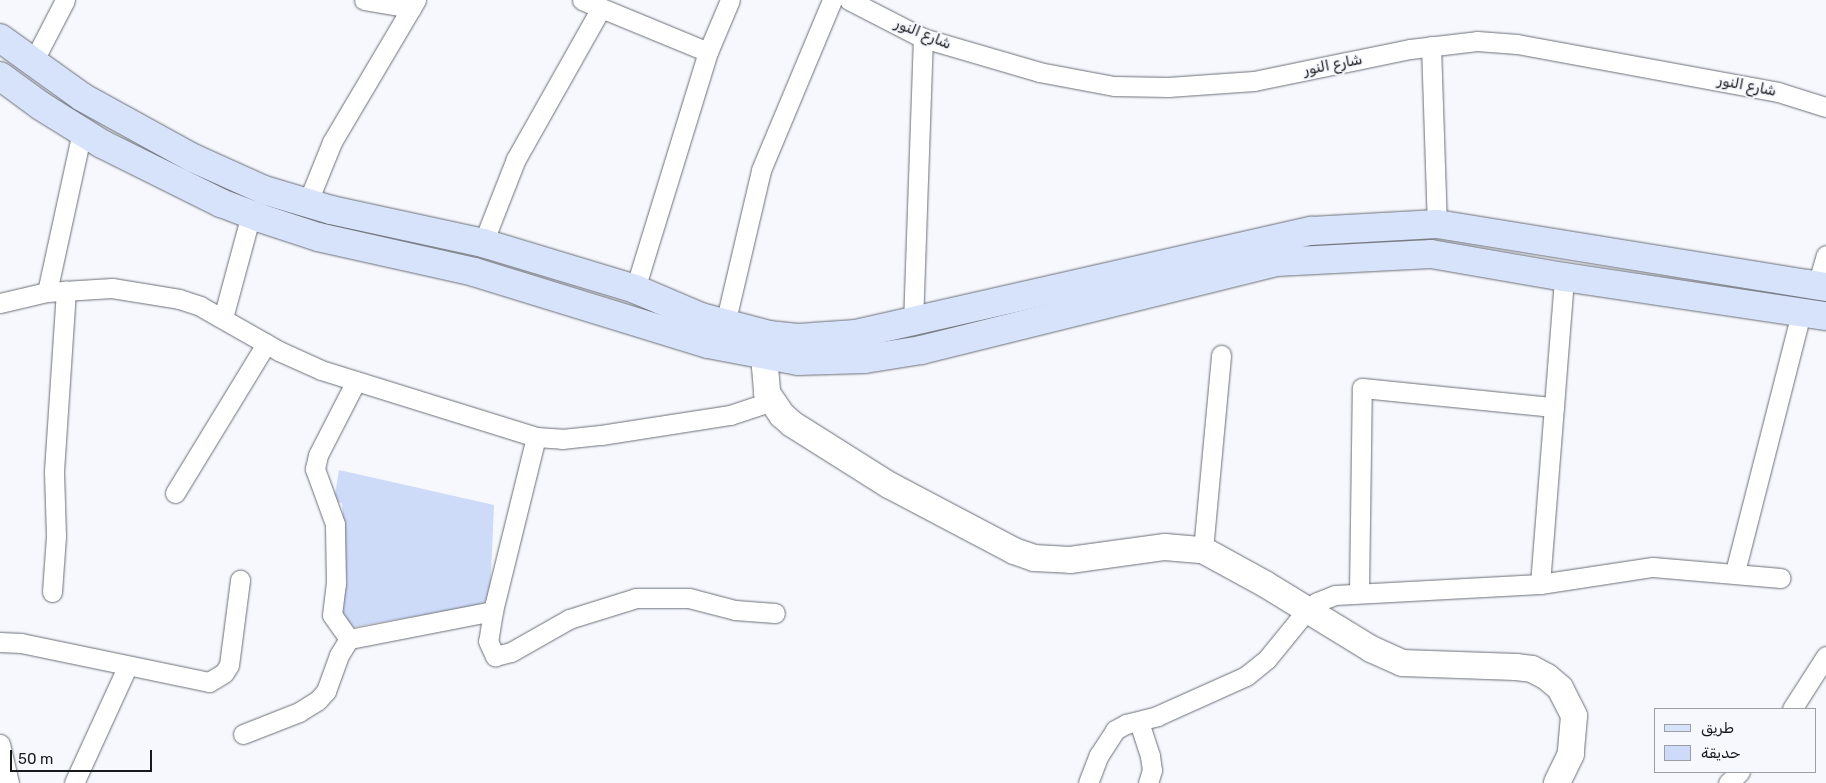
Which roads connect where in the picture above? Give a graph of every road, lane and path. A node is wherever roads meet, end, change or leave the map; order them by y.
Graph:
1 (65, 0) edge
2 (364, 0) edge
3 (582, 0) edge
4 (730, 0) edge
5 (832, 0) edge
6 (849, 0) edge
7 (414, 4) edge
8 (600, 10) junction
9 (0, 38) edge
10 (923, 38) junction
11 (1431, 46) junction
12 (708, 52) junction
13 (32, 64) junction
14 (0, 76) edge
15 (1826, 107) edge
16 (82, 132) junction
17 (307, 204) junction
18 (251, 214) junction
19 (1437, 224) junction
20 (483, 243) junction
21 (1826, 255) edge
22 (1564, 277) junction
23 (1821, 287) edge
24 (635, 289) junction
25 (66, 290) junction
26 (47, 292) junction
27 (0, 303) edge
28 (1813, 315) edge
29 (223, 318) junction
30 (913, 323) junction
31 (725, 324) junction
32 (266, 344) junction
33 (1221, 355) dead end
34 (764, 356) junction
35 (356, 382) junction
36 (772, 401) junction
37 (1554, 407) junction
38 (536, 437) junction
39 (175, 493) dead end
40 (1203, 550) junction
41 (1735, 572) junction
42 (1781, 578) dead end
43 (240, 580) dead end
44 (1540, 584) junction
45 (52, 592) dead end
46 (1359, 592) junction
47 (493, 611) junction
48 (1306, 611) junction
49 (774, 613) dead end
50 (349, 639) junction
51 (0, 642) edge
52 (1826, 656) edge
53 (128, 667) junction
54 (1793, 708) edge
55 (1139, 722) junction
56 (243, 734) dead end
57 (0, 744) edge
58 (1739, 773) edge
59 (9, 783) edge
60 (74, 783) edge
61 (1088, 783) edge
62 (1148, 783) edge
63 (1557, 783) edge
64 (1728, 783) edge

1 - 13 street
2 - 7 street
3 - 8 street
4 - 12 street
5 - 31 street
6 - 10 street, شارع النور
7 - 17 street
8 - 12 street
8 - 20 street
9 - 13 main road
10 - 11 street, شارع النور
10 - 30 street
11 - 15 street, شارع النور
11 - 19 street
12 - 24 street
13 - 17 main road
14 - 16 main road
16 - 18 main road
16 - 26 street
17 - 20 main road
18 - 29 street
18 - 34 main road
19 - 23 main road
19 - 30 main road
20 - 24 main road
21 - 23 street
22 - 28 main road
22 - 34 main road
22 - 37 street
24 - 31 main road
25 - 26 street
25 - 29 street
25 - 45 street
26 - 27 street
28 - 41 street
29 - 32 street
30 - 31 main road
32 - 35 street
32 - 39 street
33 - 40 street
34 - 36 main road
35 - 38 street
35 - 50 street
36 - 38 street
36 - 40 main road
37 - 44 street
37 - 46 street
38 - 47 street
40 - 48 main road
41 - 42 street
41 - 44 street
43 - 53 street
44 - 46 street
46 - 48 street
47 - 49 street
47 - 50 street
48 - 55 street
48 - 63 main road
50 - 56 street
51 - 53 street
52 - 54 street
53 - 60 street
55 - 61 street
55 - 62 street
57 - 59 street
58 - 64 street

